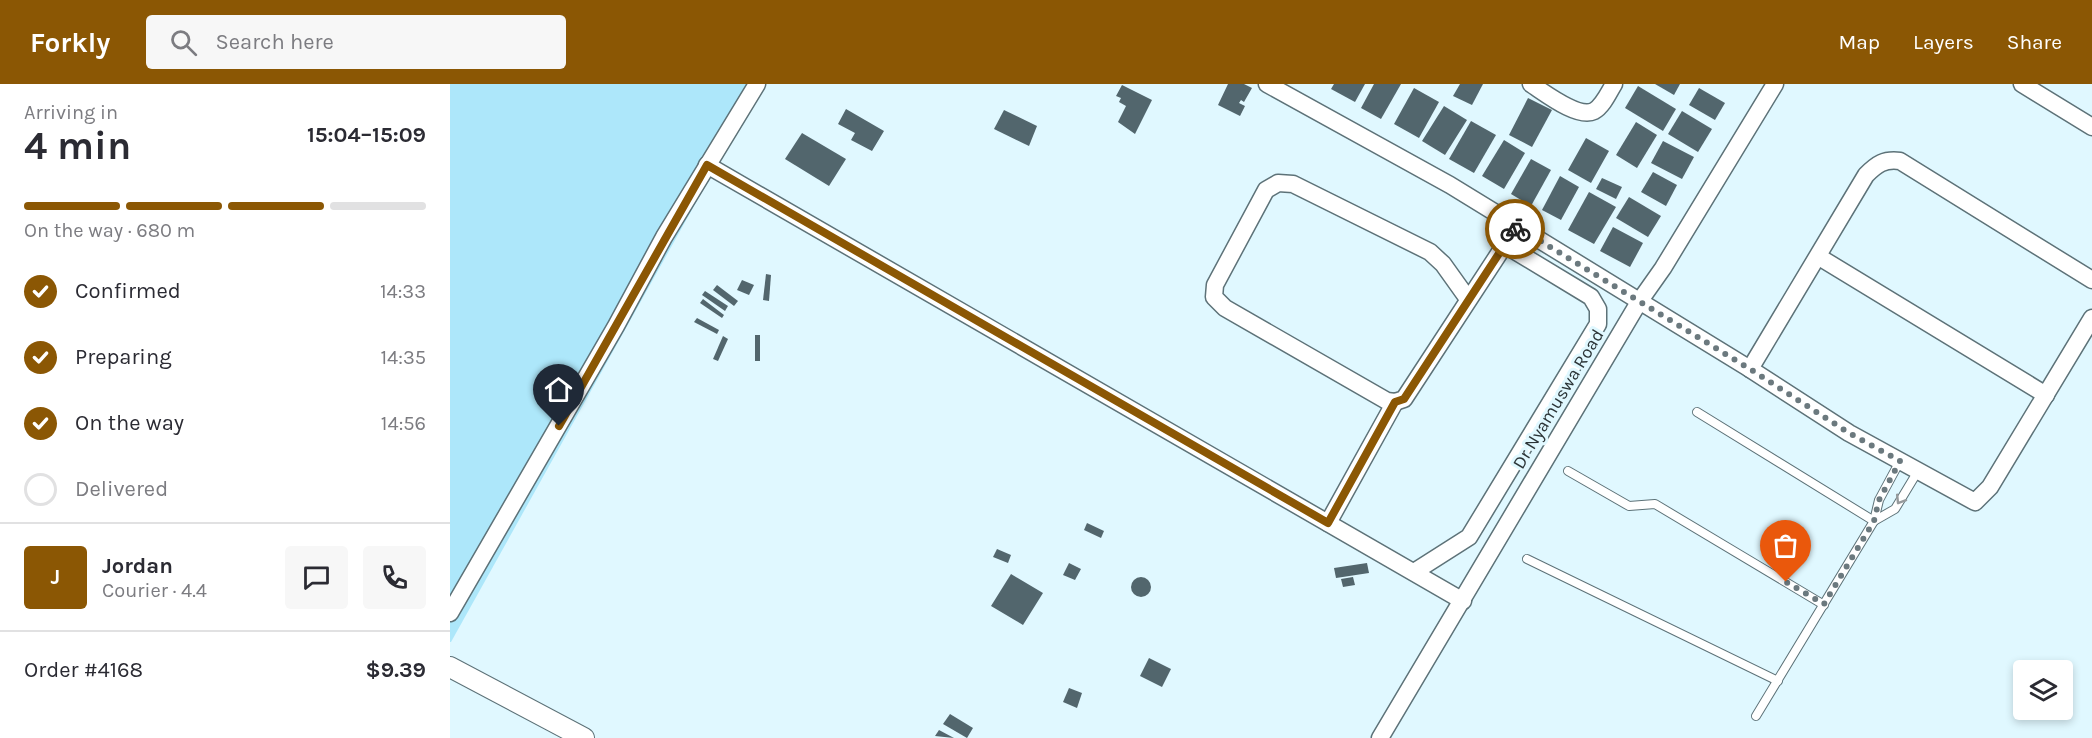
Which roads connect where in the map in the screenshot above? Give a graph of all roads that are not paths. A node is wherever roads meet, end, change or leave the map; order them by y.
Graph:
1 (757, 84) edge
2 (1267, 84) edge
3 (1531, 84) edge
4 (1614, 84) edge
5 (1775, 84) edge
6 (2022, 84) edge
7 (2092, 127) edge
8 (707, 165) junction
9 (1516, 226) junction
10 (1504, 245) junction
11 (1819, 257) junction
12 (2092, 280) edge
13 (1468, 299) junction
14 (1639, 302) junction
15 (2092, 318) edge
16 (1750, 369) junction
17 (2046, 395) junction
18 (1395, 402) junction
19 (1697, 412) dead end
20 (1900, 461) junction
21 (1568, 471) dead end
22 (1918, 471) junction
23 (1874, 521) junction
24 (1328, 523) junction
25 (1527, 559) dead end
26 (1414, 572) junction
27 (1463, 600) junction
28 (1824, 604) junction
29 (450, 614) edge
30 (450, 667) edge
31 (1778, 681) junction
32 (1756, 716) dead end
33 (584, 738) edge
34 (1380, 738) edge

1 - 8 street
2 - 9 street
3 - 4 street
5 - 14 street, Dr Nyamuswa Road
6 - 7 street
8 - 24 street
8 - 29 street
9 - 10 street
9 - 14 street
10 - 13 street
10 - 26 street
11 - 12 street
11 - 16 street
11 - 17 street
13 - 18 street
13 - 18 street
14 - 16 street
14 - 27 street, Dr Nyamuswa Road
15 - 17 street
16 - 20 street
17 - 22 street
18 - 24 street
19 - 23 lane
20 - 22 street
20 - 23 lane
21 - 28 lane
22 -> 23 lane
23 - 28 lane
24 - 26 street
25 - 31 lane
26 - 27 street
27 - 34 street, Dr Nyamuswa Road
28 - 31 lane
30 - 33 street
31 - 32 lane

